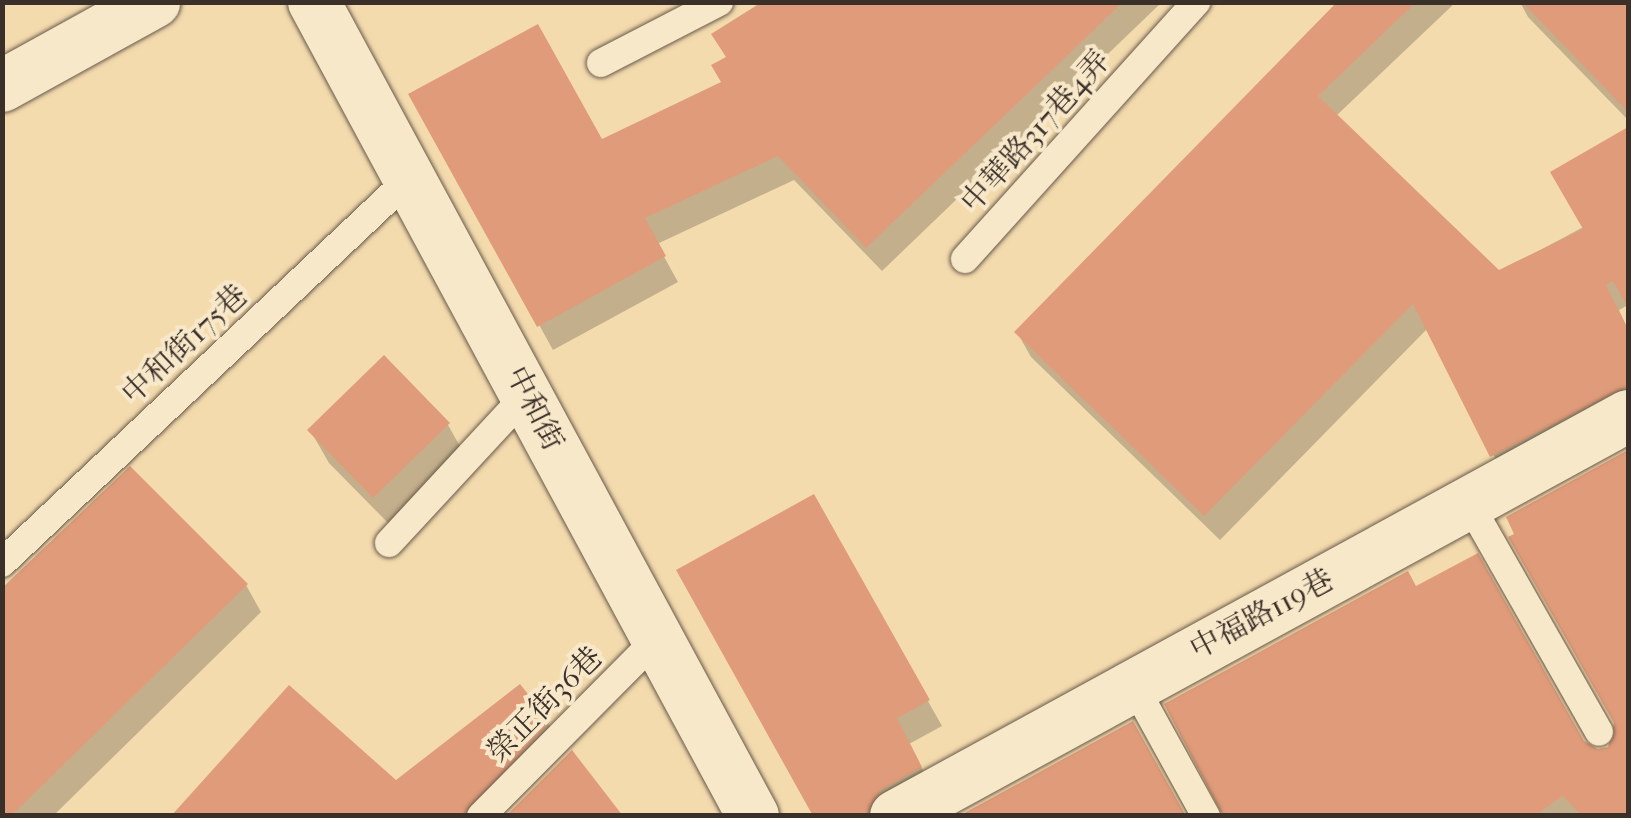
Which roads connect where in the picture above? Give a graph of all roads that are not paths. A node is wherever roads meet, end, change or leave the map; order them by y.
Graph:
1 (154, 2) edge
2 (314, 2) edge
3 (719, 2) edge
4 (1196, 2) edge
5 (600, 63) dead end
6 (2, 86) edge
7 (413, 175) junction
8 (965, 260) dead end
9 (527, 394) junction
10 (1628, 416) edge
11 (1469, 503) junction
12 (389, 543) dead end
13 (2, 563) edge
14 (655, 640) junction
15 (1132, 684) junction
16 (1599, 732) dead end
17 (482, 816) edge
18 (754, 816) edge
19 (896, 816) edge
20 (1206, 816) edge

1 - 6 street
2 - 7 street, 中和街
3 - 5 lane
4 - 8 lane, 中華路317巷4弄
7 - 9 street, 中和街
7 - 13 lane, 中和街175巷
9 - 12 lane
9 - 14 street, 中和街
10 - 11 street, 中福路119巷
11 - 15 street, 中福路119巷
11 - 16 lane
14 - 17 lane, 榮正街36巷
14 - 18 street, 中和街
15 - 19 street, 中福路119巷
15 - 20 lane

